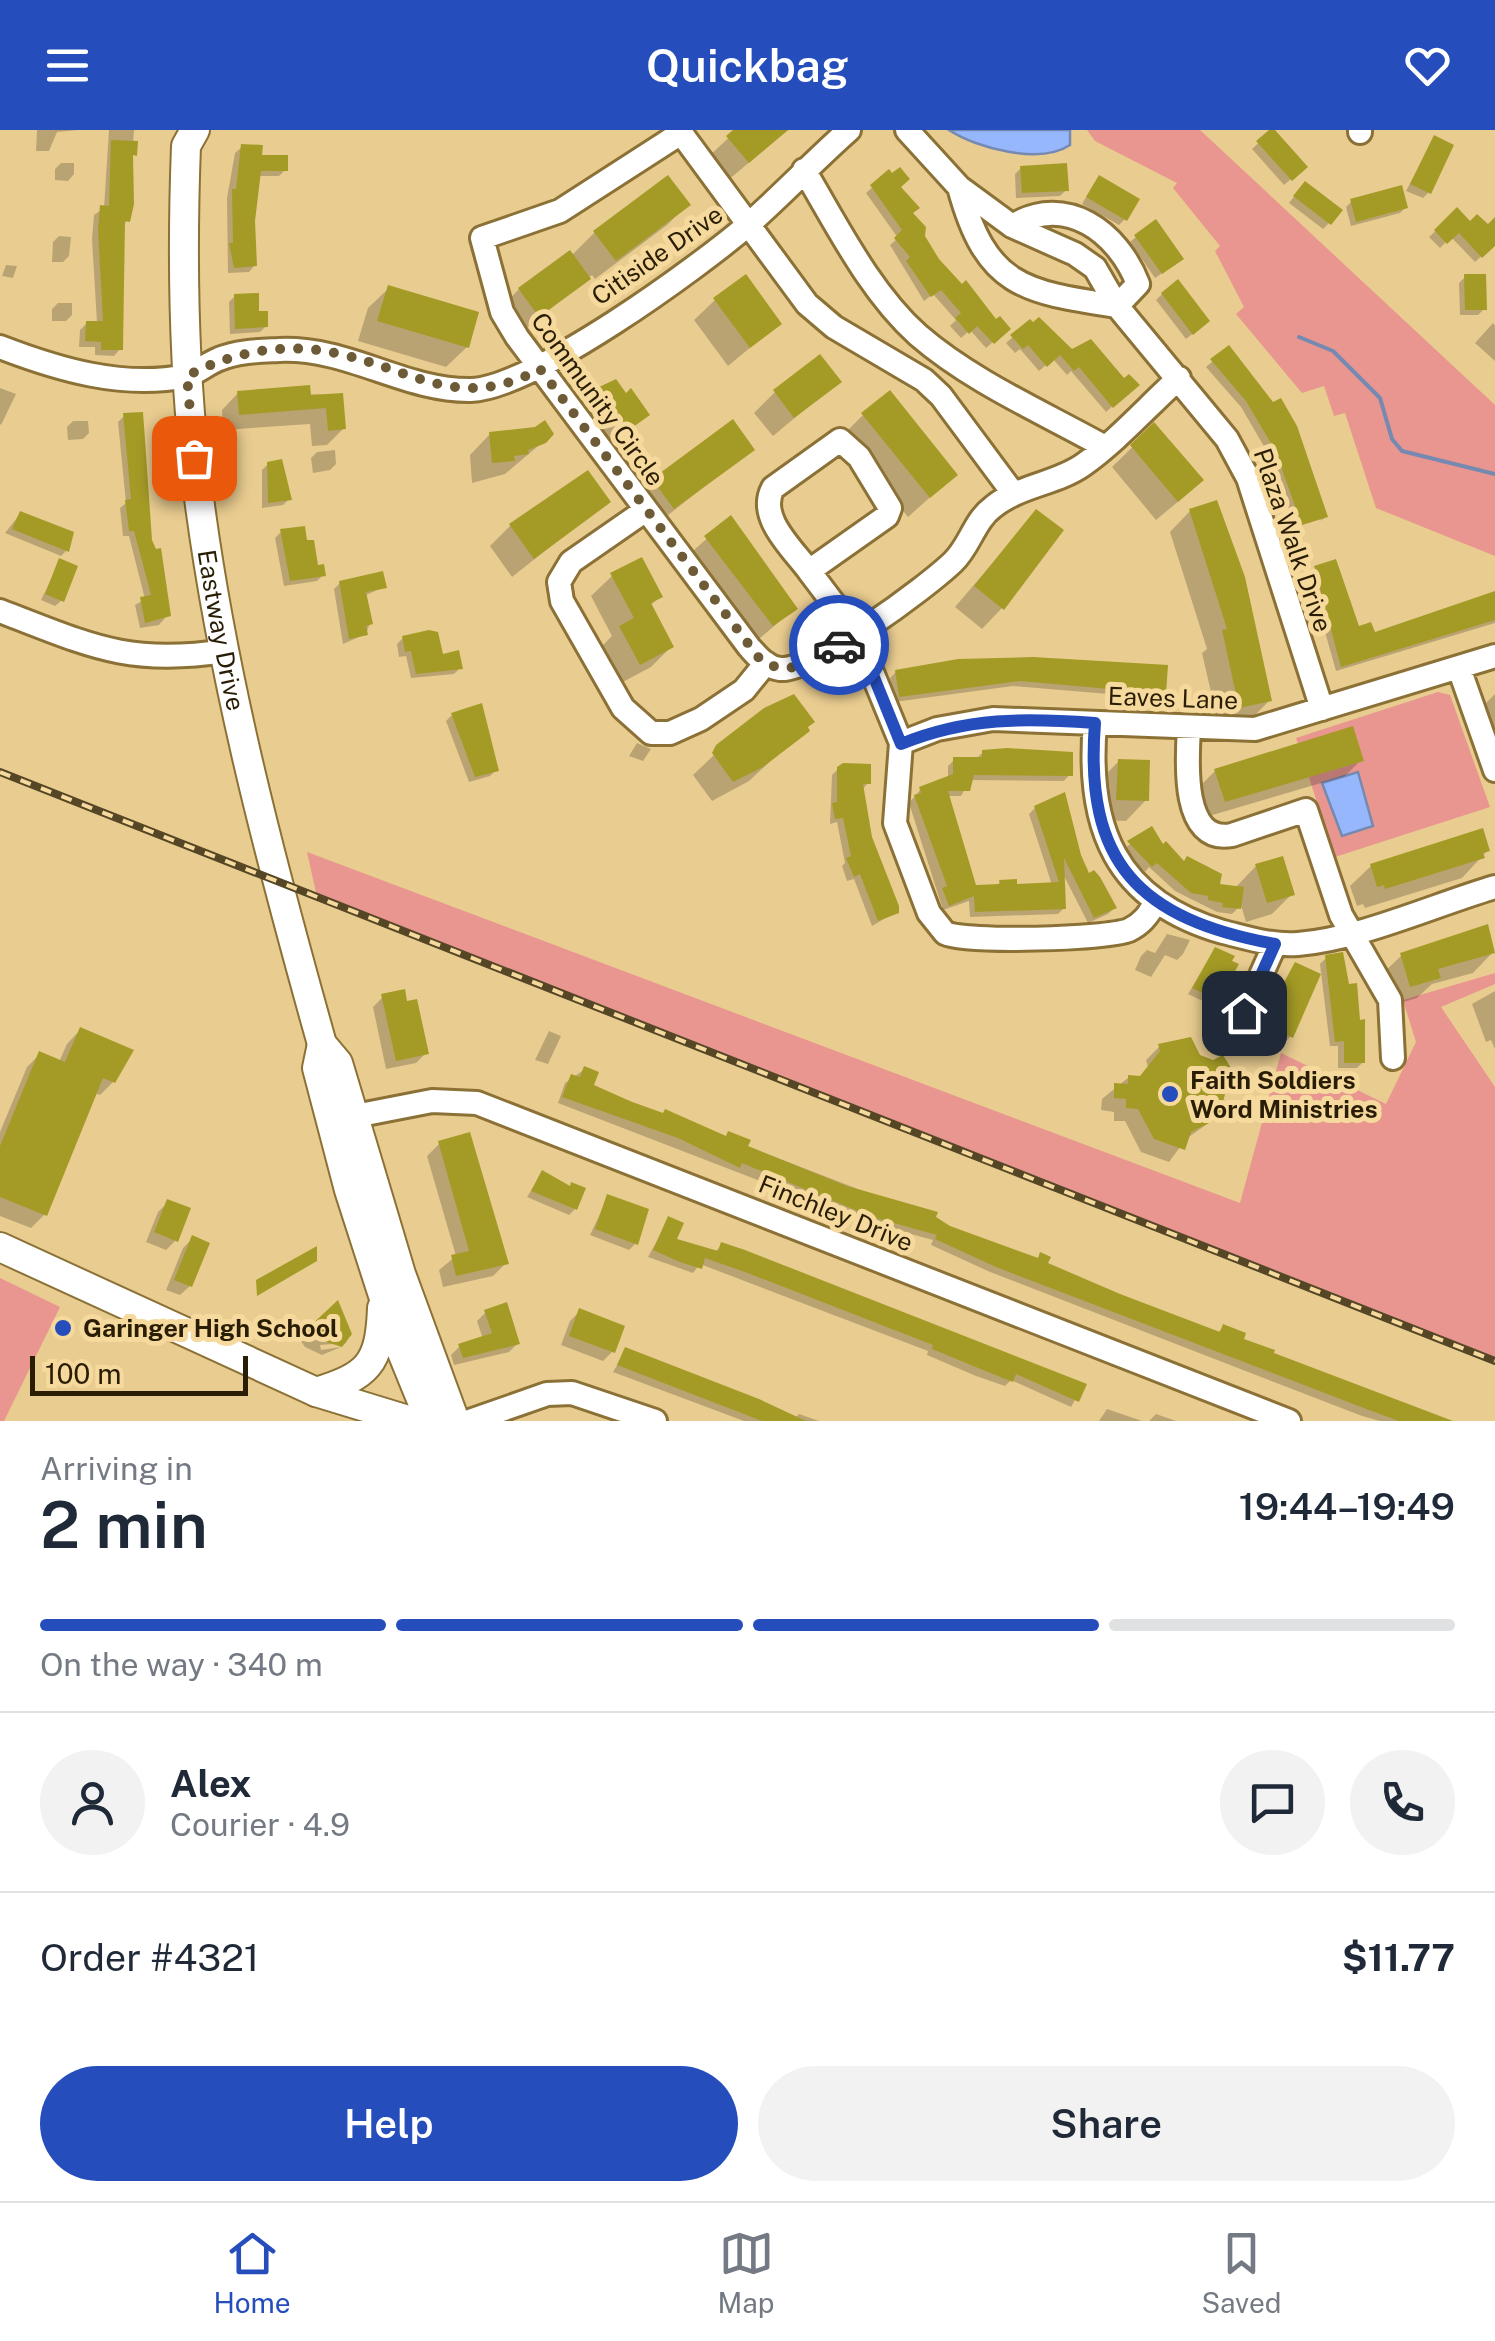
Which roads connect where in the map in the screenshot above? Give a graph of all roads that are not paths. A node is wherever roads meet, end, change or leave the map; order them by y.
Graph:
1 (848, 130) edge
2 (907, 130) edge
3 (186, 135) edge
4 (804, 170) junction
5 (959, 187) junction
6 (748, 224) junction
7 (1012, 226) junction
8 (1117, 306) junction
9 (0, 347) edge
10 (540, 369) junction
11 (187, 376) junction
12 (1180, 378) junction
13 (1103, 446) junction
14 (1013, 494) junction
15 (646, 510) junction
16 (809, 571) junction
17 (0, 611) edge
18 (856, 633) junction
19 (226, 651) junction
20 (1495, 656) edge
21 (766, 664) junction
22 (1458, 668) junction
23 (1322, 709) junction
24 (1095, 723) junction
25 (1188, 728) junction
26 (901, 744) junction
27 (1495, 770) edge
28 (1495, 887) edge
29 (1155, 902) junction
30 (1350, 932) junction
31 (1275, 944) junction
32 (1244, 1013) dead end
33 (322, 1044) junction
34 (1392, 1058) dead end
35 (355, 1116) junction
36 (0, 1247) edge
37 (382, 1297) junction
38 (316, 1392) junction
39 (412, 1421) edge
40 (430, 1421) edge
41 (455, 1421) edge
42 (470, 1421) edge
43 (655, 1421) edge
44 (1289, 1421) edge

1 - 4 street, Citiside Drive
2 - 5 street, Plaza Walk Drive
3 - 11 main road, Eastway Drive
4 - 6 street, Citiside Drive
4 - 13 street
5 - 7 street, Plaza Walk Drive
5 - 8 street, Plaza Walk Drive
6 - 10 street, Citiside Drive
6 - 10 street, Community Circle
6 - 14 street, Community Circle
7 - 8 street, Plaza Walk Drive
7 - 8 street
8 - 12 street, Plaza Walk Drive
9 - 11 street
10 - 11 street, Citiside Drive
10 - 15 street, Community Circle
11 - 19 main road, Eastway Drive
12 - 13 street
12 - 23 street, Plaza Walk Drive
13 - 14 street
14 - 18 street
15 - 21 street, Community Circle
15 - 21 street
16 - 16 street
16 - 18 street
17 - 19 street
18 - 21 street
18 - 26 street
19 - 33 main road, Eastway Drive
20 - 22 street, Eaves Lane
22 - 23 street, Eaves Lane
22 - 27 street
23 - 25 street, Eaves Lane
24 - 25 street, Eaves Lane
24 - 26 street, Eaves Lane
24 - 29 street
25 - 30 street
26 - 29 street
28 - 30 street
29 - 31 street
30 - 31 street
30 - 34 street
31 - 32 street
33 - 35 main road, Eastway Drive
33 - 37 main road, Eastway Drive
35 - 41 main road, Eastway Drive
35 - 44 street, Finchley Drive
36 - 38 main road
37 - 38 main road
37 - 40 main road, Eastway Drive
38 - 39 main road
42 - 43 street

